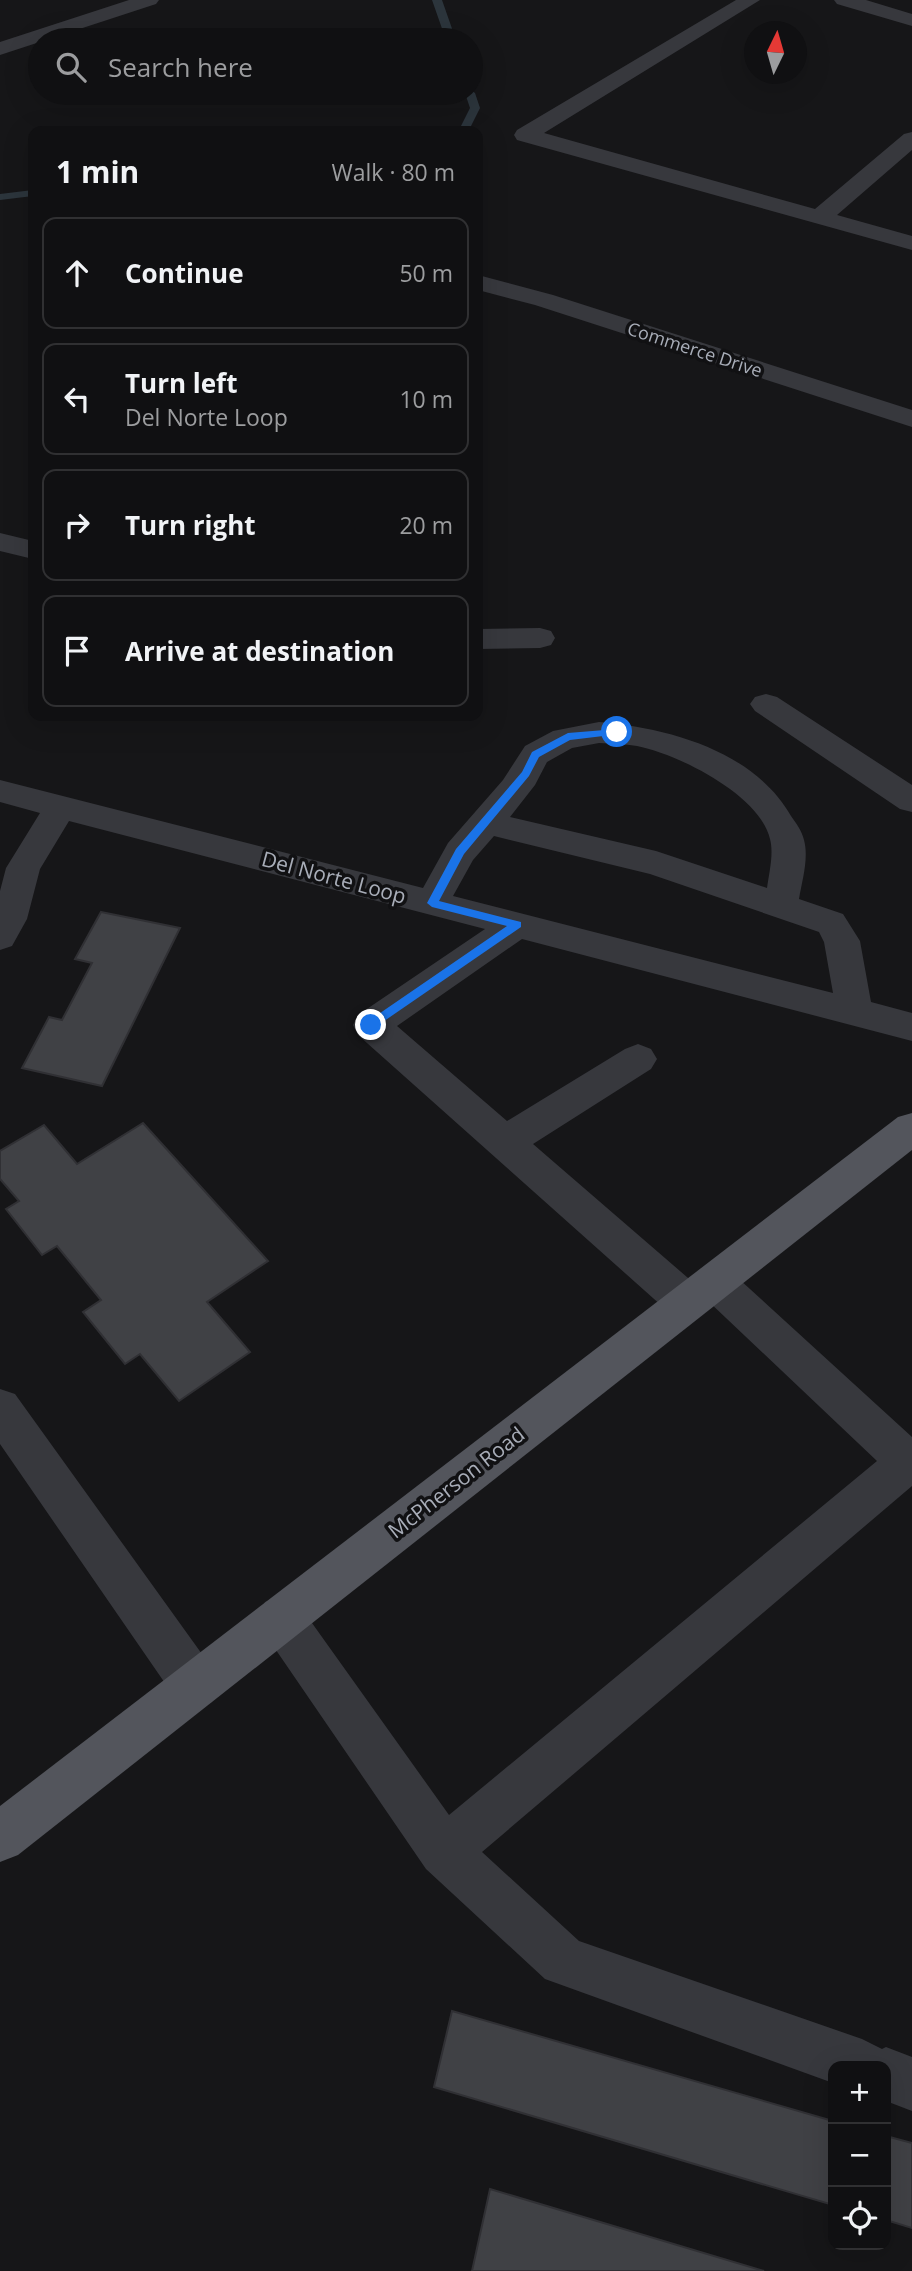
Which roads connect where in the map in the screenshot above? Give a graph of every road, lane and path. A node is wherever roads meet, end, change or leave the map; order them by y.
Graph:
1 (149, 0) edge
2 (750, 0) edge
3 (844, 0) edge
4 (912, 20) edge
5 (62, 28) edge
6 (28, 39) edge
7 (0, 48) edge
8 (912, 139) edge
9 (821, 216) junction
10 (912, 243) edge
11 (483, 283) edge
12 (912, 419) edge
13 (0, 542) edge
14 (28, 549) edge
15 (540, 638) dead end
16 (483, 639) edge
17 (766, 704) dead end
18 (0, 791) edge
19 (912, 801) edge
20 (61, 807) junction
21 (487, 823) junction
22 (12, 865) edge
23 (432, 903) junction
24 (781, 906) junction
25 (517, 925) junction
26 (0, 937) edge
27 (855, 1012) junction
28 (912, 1027) edge
29 (638, 1059) dead end
30 (912, 1128) edge
31 (505, 1142) junction
32 (701, 1291) junction
33 (0, 1408) edge
34 (910, 1461) edge
35 (281, 1618) junction
36 (195, 1685) junction
37 (0, 1837) edge
38 (444, 1851) junction
39 (848, 2061) edge
40 (891, 2076) edge
41 (912, 2084) edge

1 - 5 street
2 - 9 street
3 - 4 street
6 - 7 street
8 - 9 street
9 - 10 street
11 - 12 street, Commerce Drive
13 - 14 street
15 - 16 street
17 - 19 street
18 - 20 street, Del Norte Loop
20 - 22 street
20 - 23 street, Del Norte Loop
21 - 23 street
21 - 24 street
21 - 24 street
22 - 26 street
23 - 25 street, Del Norte Loop
24 - 27 street
25 - 27 street, Del Norte Loop
25 - 31 street
27 - 28 street, Del Norte Loop
29 - 31 street
30 - 32 main road, McPherson Road
31 - 32 street
32 - 34 street
32 - 35 main road, McPherson Road
33 - 36 street
34 - 38 street
35 - 36 main road, McPherson Road
35 - 38 street
36 - 37 main road, McPherson Road
38 - 39 street
40 - 41 street

